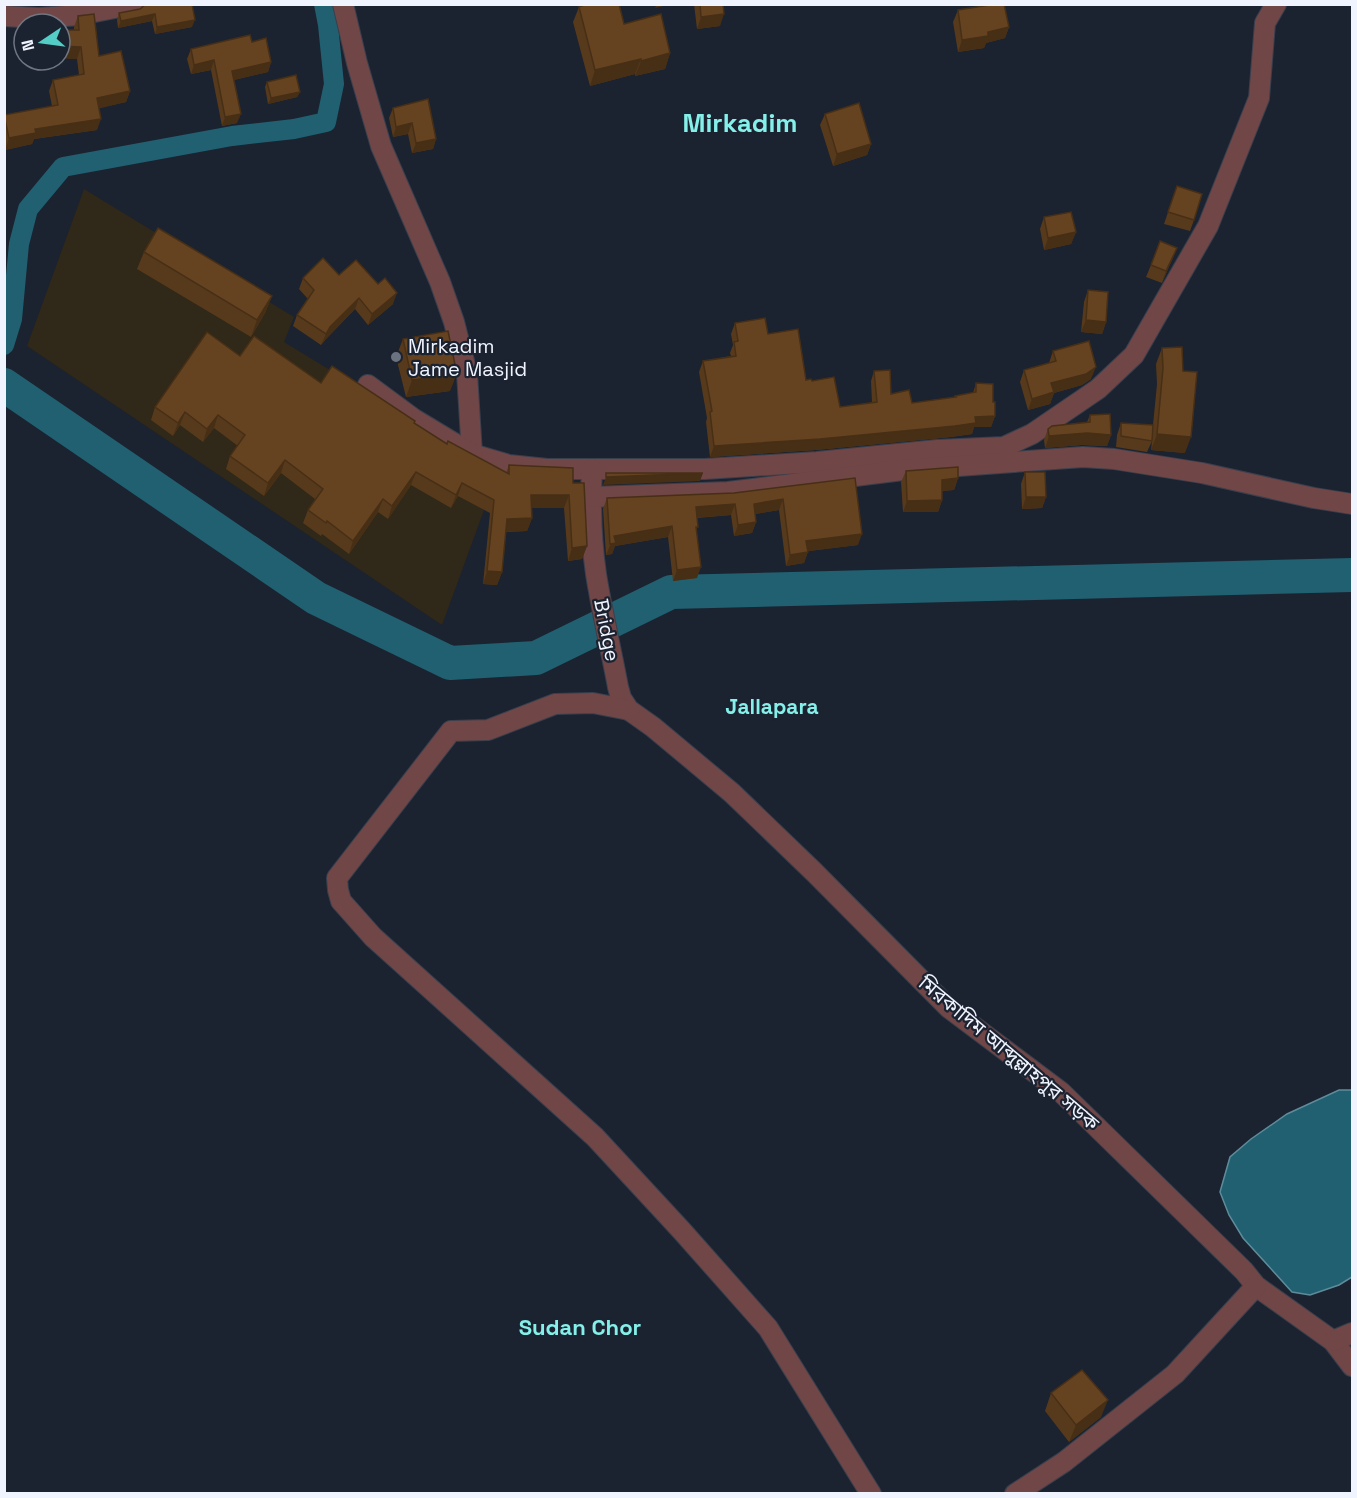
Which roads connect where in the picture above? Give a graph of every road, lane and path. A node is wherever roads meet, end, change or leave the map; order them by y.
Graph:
1 (135, 4) edge
2 (343, 4) edge
3 (1276, 4) edge
4 (4, 16) edge
5 (368, 385) dead end
6 (472, 454) junction
7 (592, 469) junction
8 (591, 497) junction
9 (1353, 504) edge
10 (618, 687) joint
11 (629, 710) junction
12 (1256, 1286) junction
13 (1353, 1333) edge
14 (1333, 1341) junction
15 (1353, 1366) edge
16 (871, 1494) edge
17 (1015, 1494) edge

1 - 4 street
2 - 6 street
3 - 7 street
5 - 6 street
6 - 7 street
7 - 8 street, Bridge
8 - 9 street
8 - 10 street, Bridge
10 - 11 street, মিরকাদিম আব্দুল্লাহপুর সড়ক
11 - 12 street, মিরকাদিম আব্দুল্লাহপুর সড়ক
11 - 16 street
12 - 14 street, মিরকাদিম আব্দুল্লাহপুর সড়ক
12 - 17 street
13 - 14 street
14 - 15 street, মিরকাদিম আব্দুল্লাহপুর সড়ক

